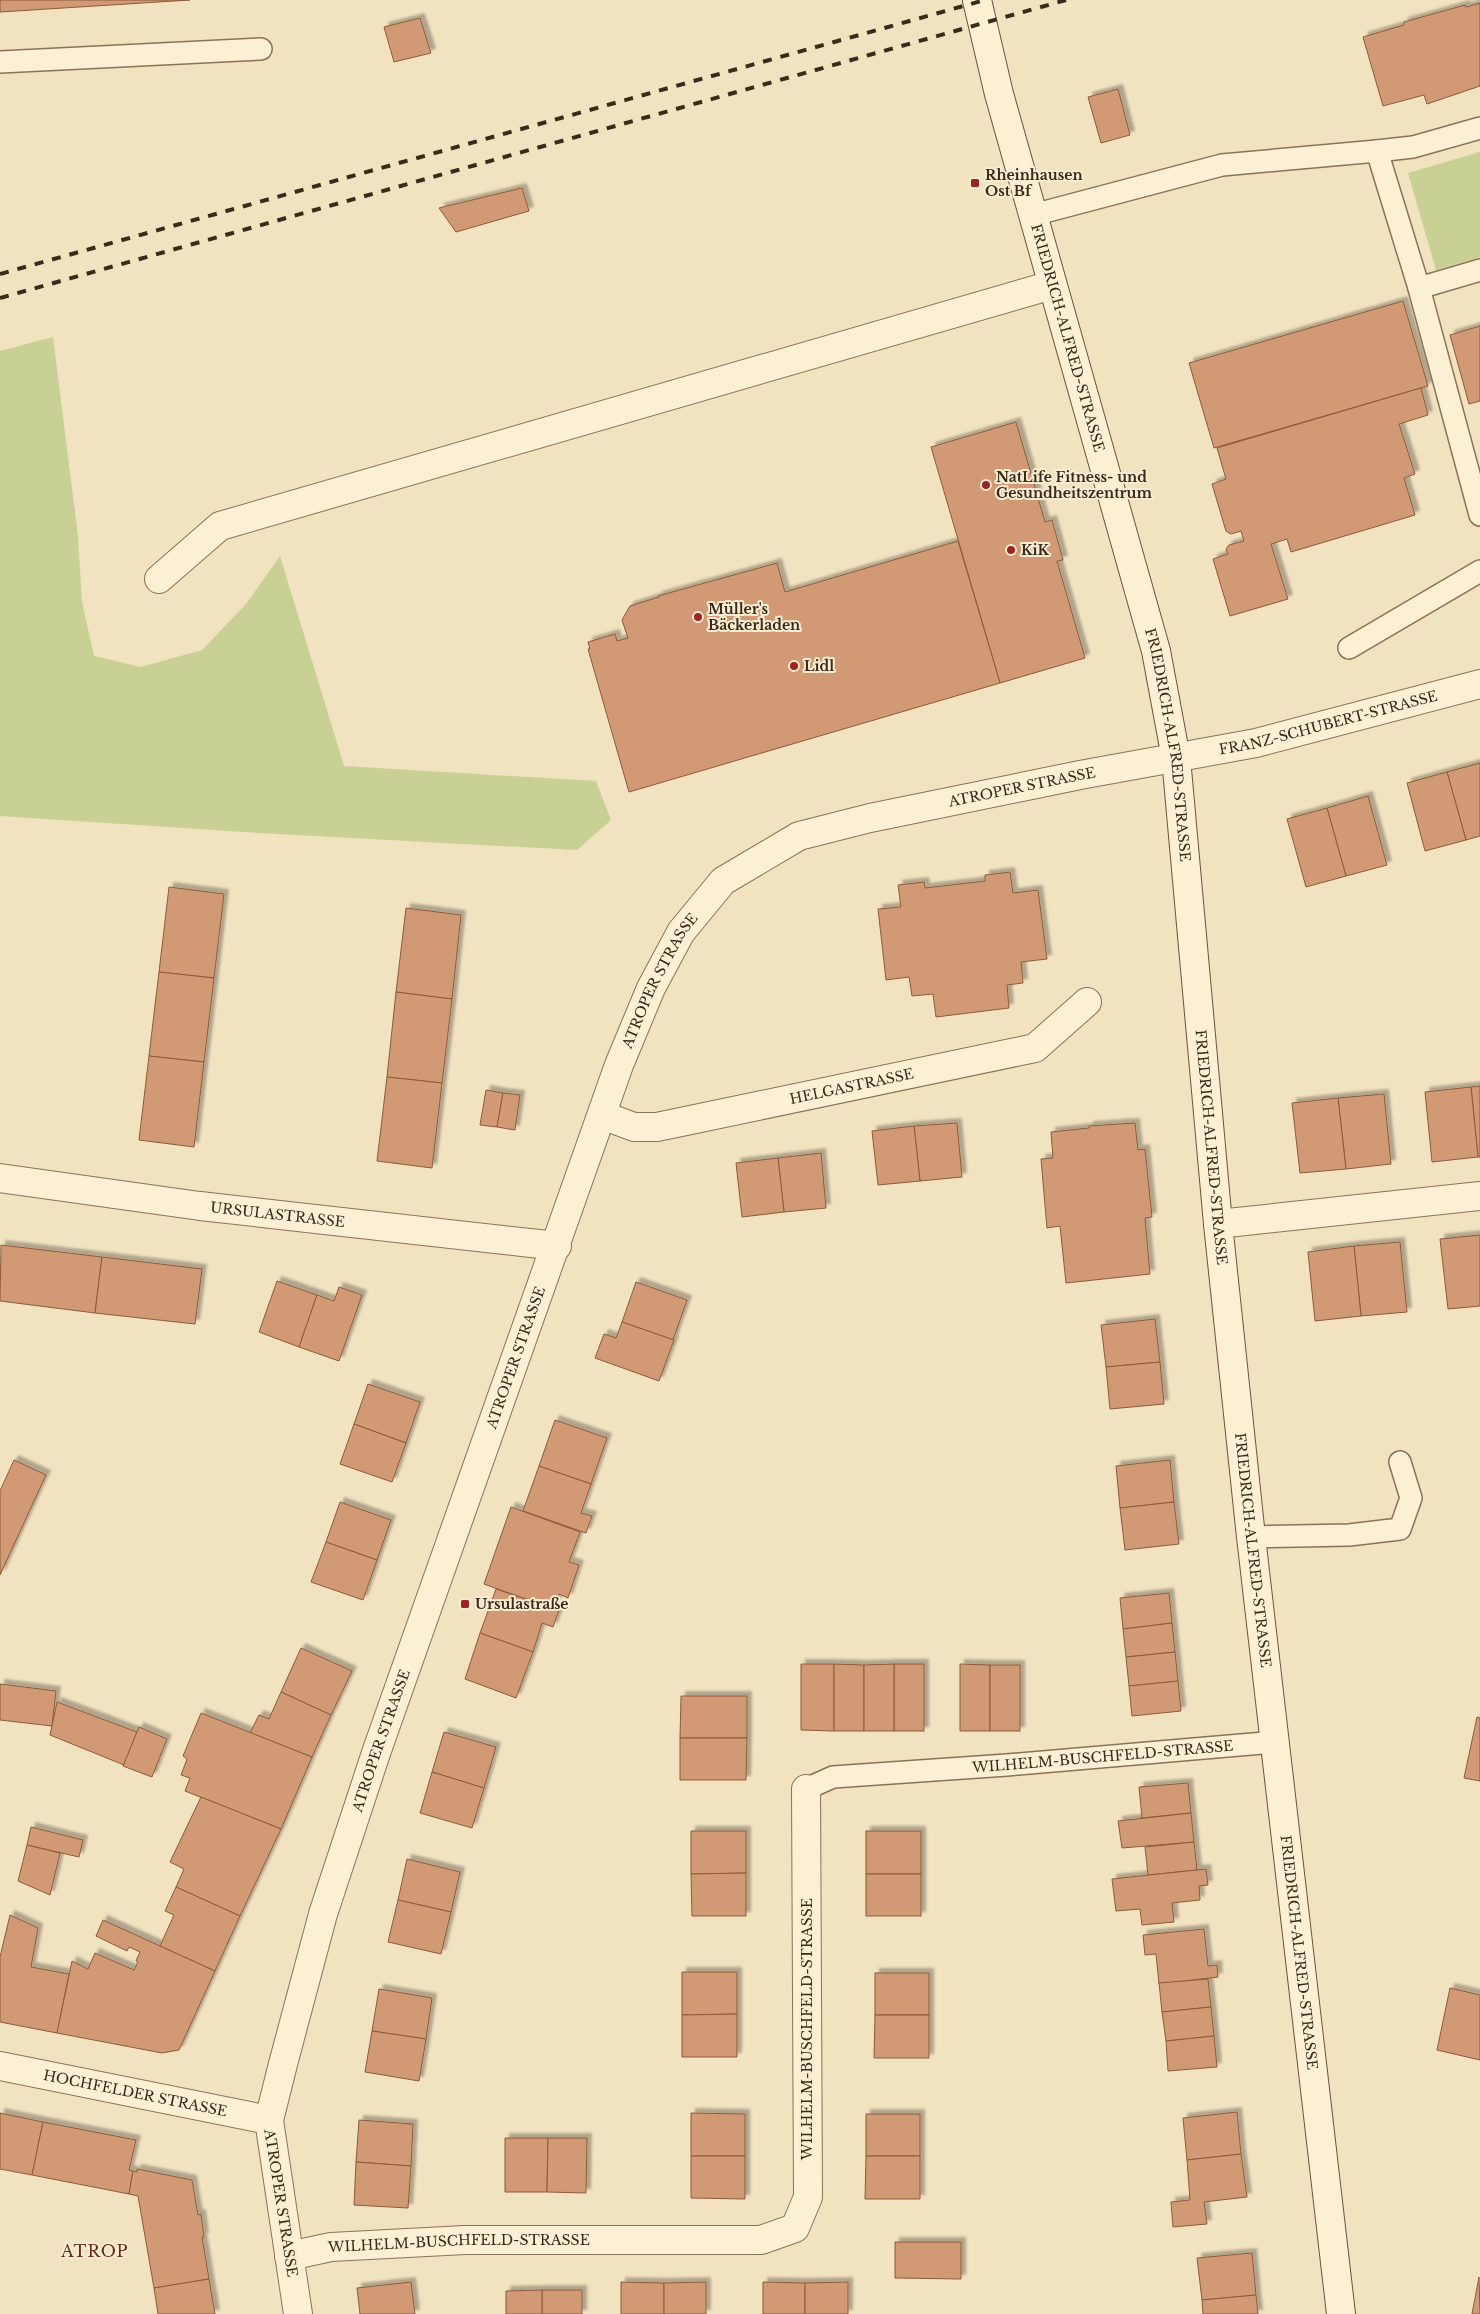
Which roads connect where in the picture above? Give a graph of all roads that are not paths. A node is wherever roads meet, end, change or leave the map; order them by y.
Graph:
1 (977, 0) edge
2 (261, 49) dead end
3 (0, 62) edge
4 (1480, 128) edge
5 (1376, 151) junction
6 (1033, 215) junction
7 (1480, 270) edge
8 (1052, 285) junction
9 (1419, 288) junction
10 (1480, 515) edge
11 (1480, 571) edge
12 (159, 579) dead end
13 (1349, 648) dead end
14 (1480, 684) edge
15 (1176, 758) junction
16 (1087, 1002) dead end
17 (602, 1115) junction
18 (0, 1178) edge
19 (1480, 1196) edge
20 (1218, 1224) junction
21 (557, 1246) junction
22 (1400, 1462) dead end
23 (1251, 1537) junction
24 (1274, 1742) junction
25 (806, 1790) joint
26 (0, 2066) edge
27 (269, 2120) junction
28 (289, 2256) junction
29 (298, 2314) edge
30 (1341, 2314) edge

1 - 6 street, FRIEDRICH-ALFRED-STRASSE
2 - 3 lane
4 - 5 lane
5 - 6 lane
5 - 9 lane
6 - 8 street, FRIEDRICH-ALFRED-STRASSE
7 - 9 lane
8 - 12 street
8 - 15 street, FRIEDRICH-ALFRED-STRASSE
9 - 10 lane
11 - 13 lane
14 - 15 street, FRANZ-SCHUBERT-STRASSE
15 - 17 street, ATROPER STRASSE
15 - 20 street, FRIEDRICH-ALFRED-STRASSE
16 - 17 street, HELGASTRASSE
17 - 21 street, ATROPER STRASSE
18 - 21 street, URSULASTRASSE
19 - 20 street
20 - 23 street, FRIEDRICH-ALFRED-STRASSE
21 - 27 street, ATROPER STRASSE
22 - 23 lane
23 - 24 street, FRIEDRICH-ALFRED-STRASSE
24 - 25 lane, WILHELM-BUSCHFELD-STRASSE
24 - 30 street, FRIEDRICH-ALFRED-STRASSE
25 - 28 street, WILHELM-BUSCHFELD-STRASSE
26 - 27 street, HOCHFELDER STRASSE
27 - 28 street, ATROPER STRASSE
28 - 29 street, ATROPER STRASSE

